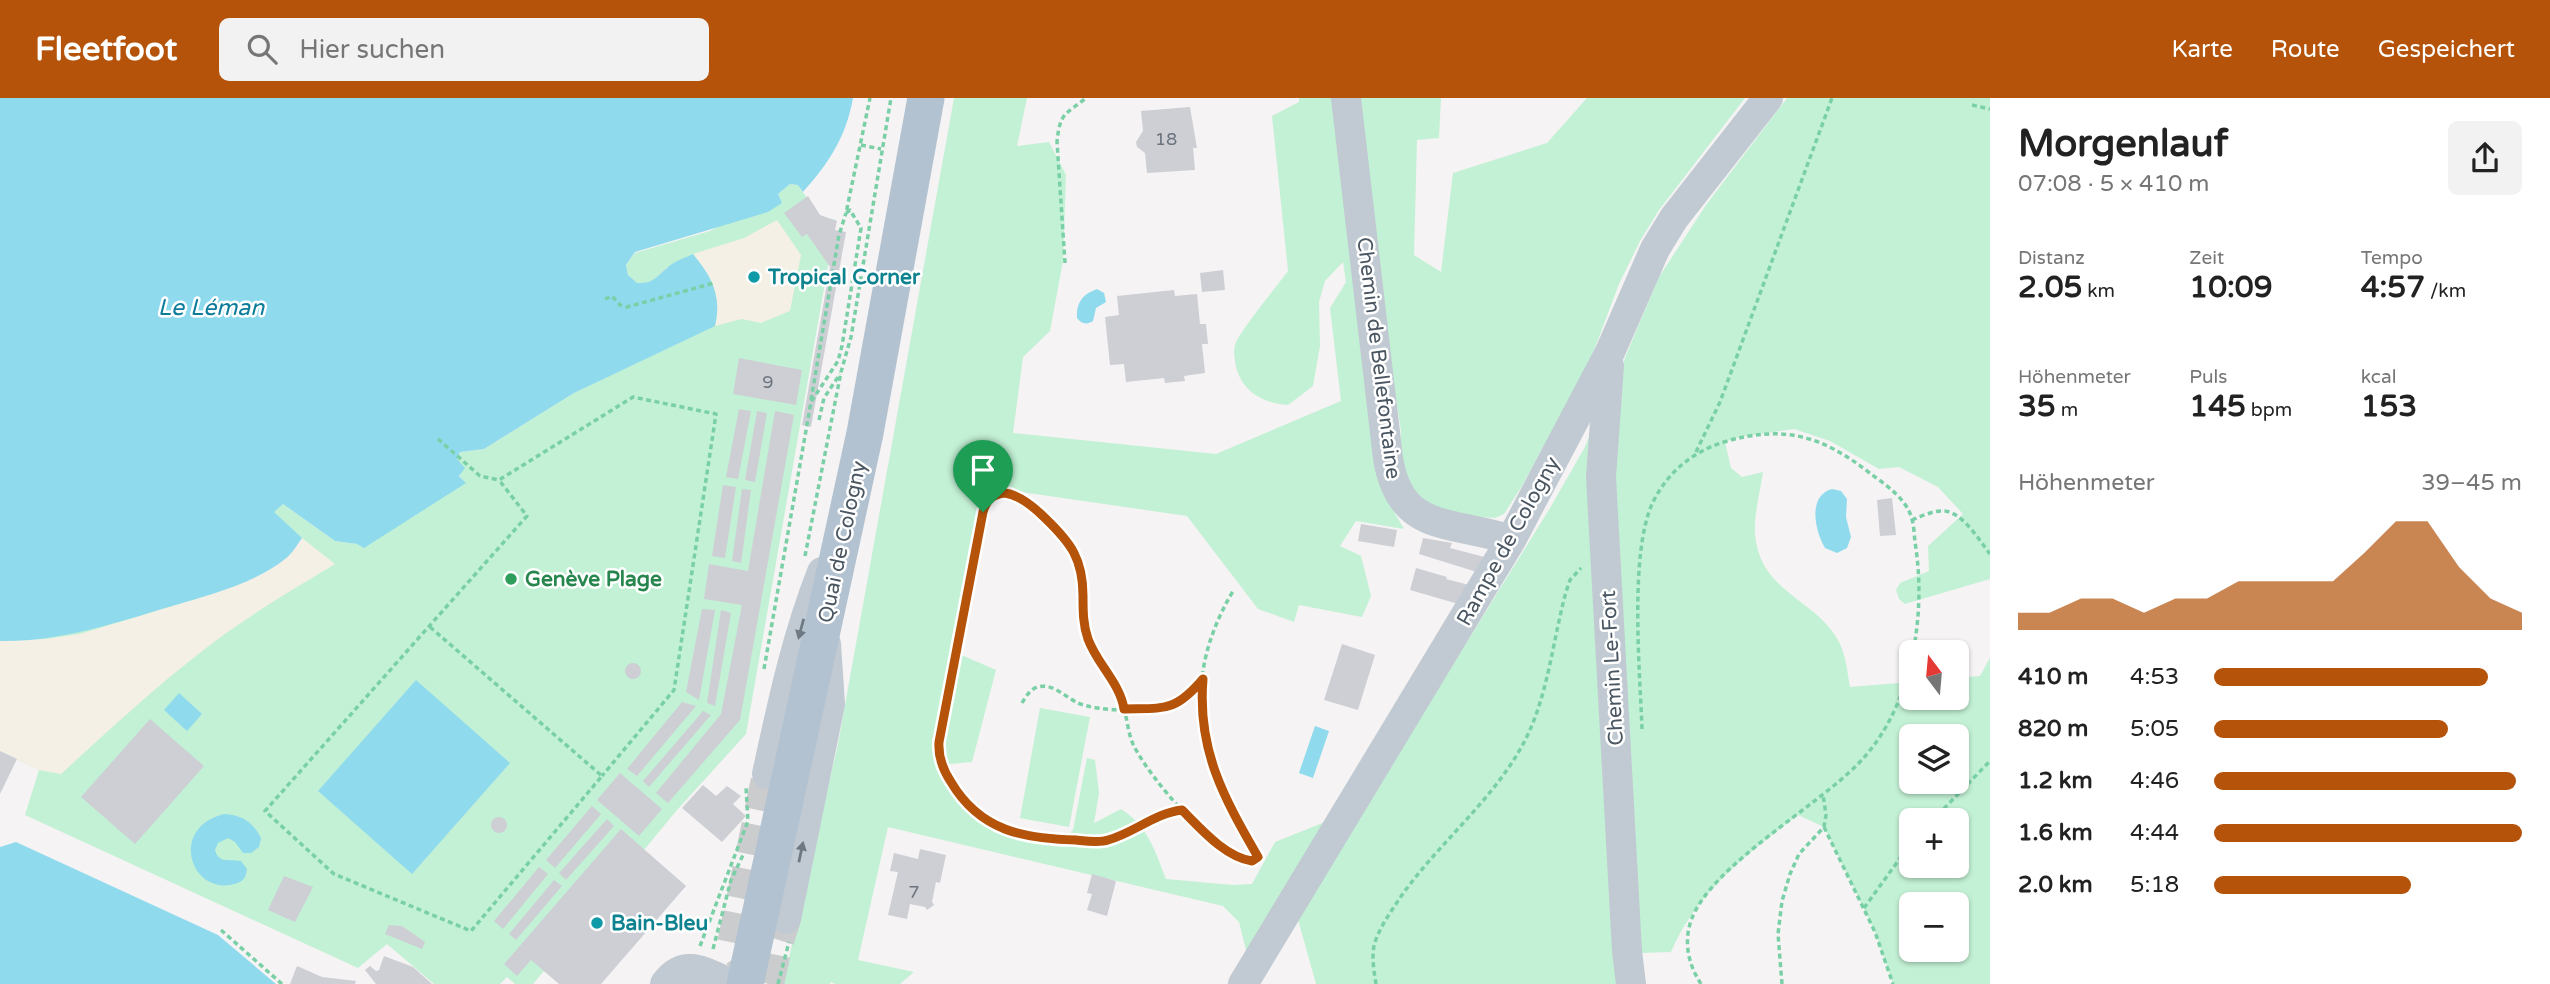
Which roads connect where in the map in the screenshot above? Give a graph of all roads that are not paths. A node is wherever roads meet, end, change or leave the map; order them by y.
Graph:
1 (926, 98) edge
2 (1346, 98) edge
3 (1768, 98) edge
4 (1611, 352) junction
5 (852, 496) junction
6 (1511, 540) junction
7 (824, 625) junction
8 (757, 775) tunnel mouth
9 (786, 919) tunnel mouth
10 (664, 984) edge
11 (733, 984) edge
12 (745, 984) edge
13 (1243, 984) edge
14 (1631, 984) edge

1 - 5 main road, Quai de Cologny
2 - 6 street, Chemin de Bellefontaine
3 - 4 street, Rampe de Cologny
4 - 6 street, Rampe de Cologny
4 - 14 street, Chemin Le-Fort
5 - 7 main road, Quai de Cologny
5 -> 8 street
6 - 13 street, Rampe de Cologny
9 -> 7 street
7 - 12 main road, Quai de Cologny
10 - 11 street

